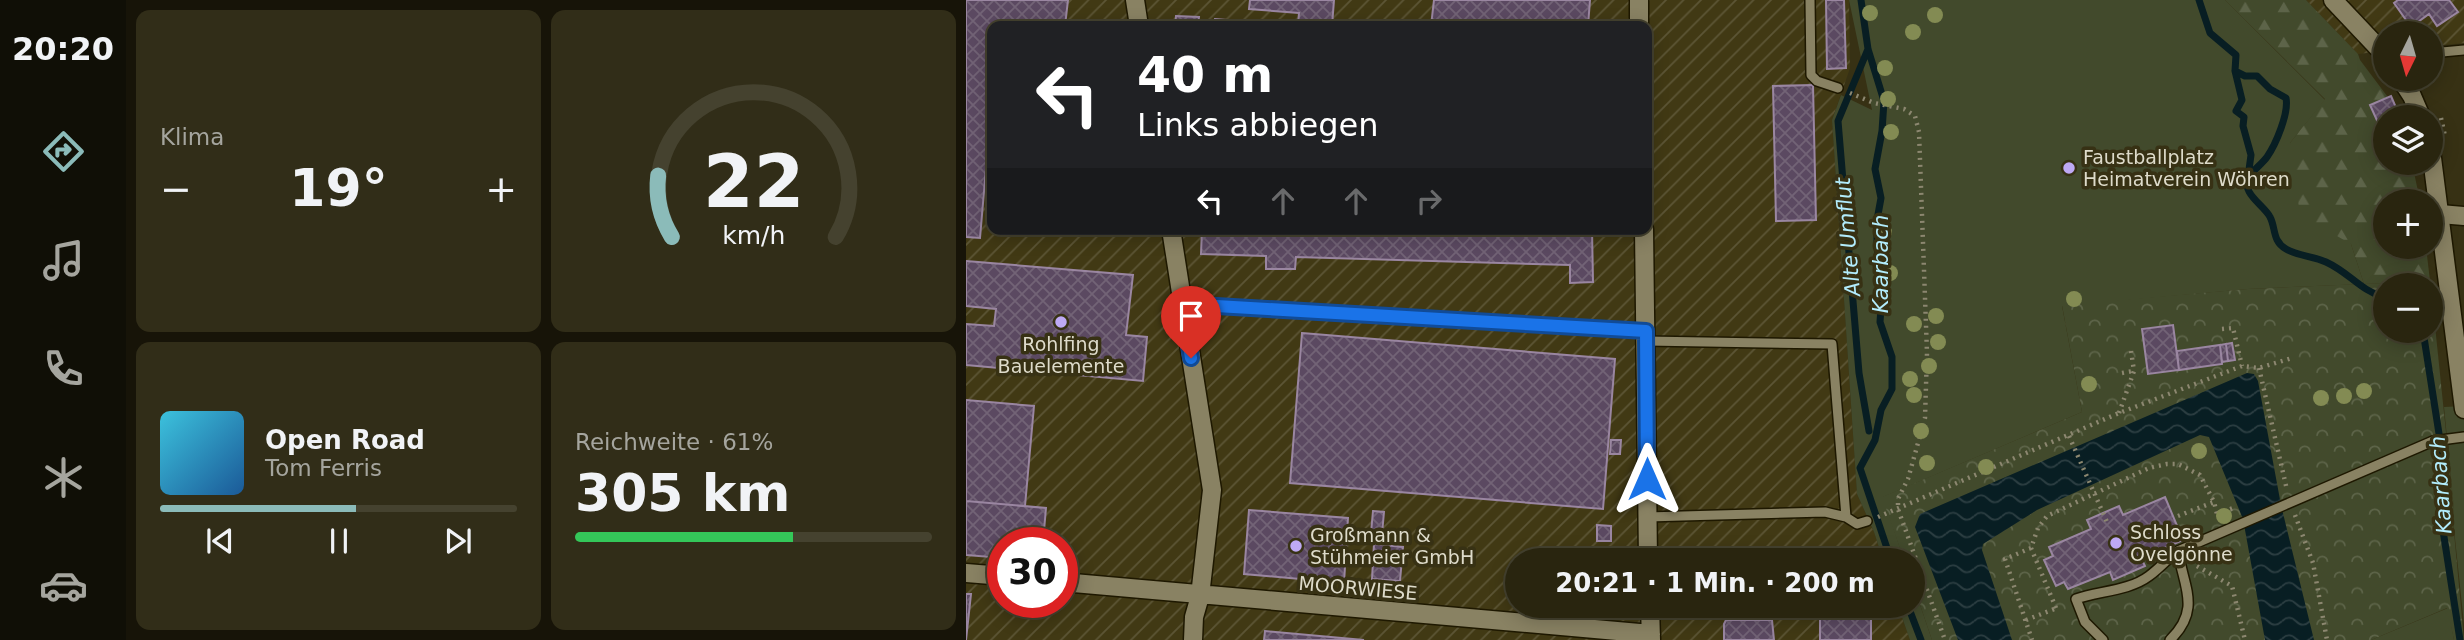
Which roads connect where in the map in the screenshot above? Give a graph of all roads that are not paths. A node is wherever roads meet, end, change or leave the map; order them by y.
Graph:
1 (1135, 0) edge
2 (1639, 0) edge
3 (1810, 0) edge
4 (2333, 0) edge
5 (1138, 21) edge
6 (1639, 21) edge
7 (2373, 42) edge
8 (2464, 50) edge
9 (2443, 52) edge
10 (1838, 88) dead end
11 (2443, 214) edge
12 (2464, 216) edge
13 (1172, 235) edge
14 (1644, 235) edge
15 (2443, 238) edge
16 (1182, 304) junction
17 (1646, 336) junction
18 (2464, 409) edge
19 (2464, 437) edge
20 (1647, 517) junction
21 (1846, 517) junction
22 (1867, 521) dead end
23 (1648, 548) edge
24 (2179, 555) junction
25 (966, 573) edge
26 (987, 575) edge
27 (1078, 584) edge
28 (1200, 596) junction
29 (1650, 618) edge
30 (1651, 637) edge
31 (1193, 640) edge
32 (2103, 640) edge
33 (2170, 640) edge

1 - 5 street
2 - 6 street
3 - 10 lane
4 - 7 street
8 - 9 lane
11 - 12 street
13 - 16 street
14 - 17 street
15 - 18 street
16 - 17 lane
16 - 28 street
17 - 20 street
17 - 21 lane
19 - 24 lane
20 - 21 lane
20 - 23 street
21 - 22 lane
24 - 32 lane
24 - 33 lane
25 - 26 street
27 - 28 street, MOORWIESE
28 - 30 street, MOORWIESE
28 - 31 street
29 - 30 street

